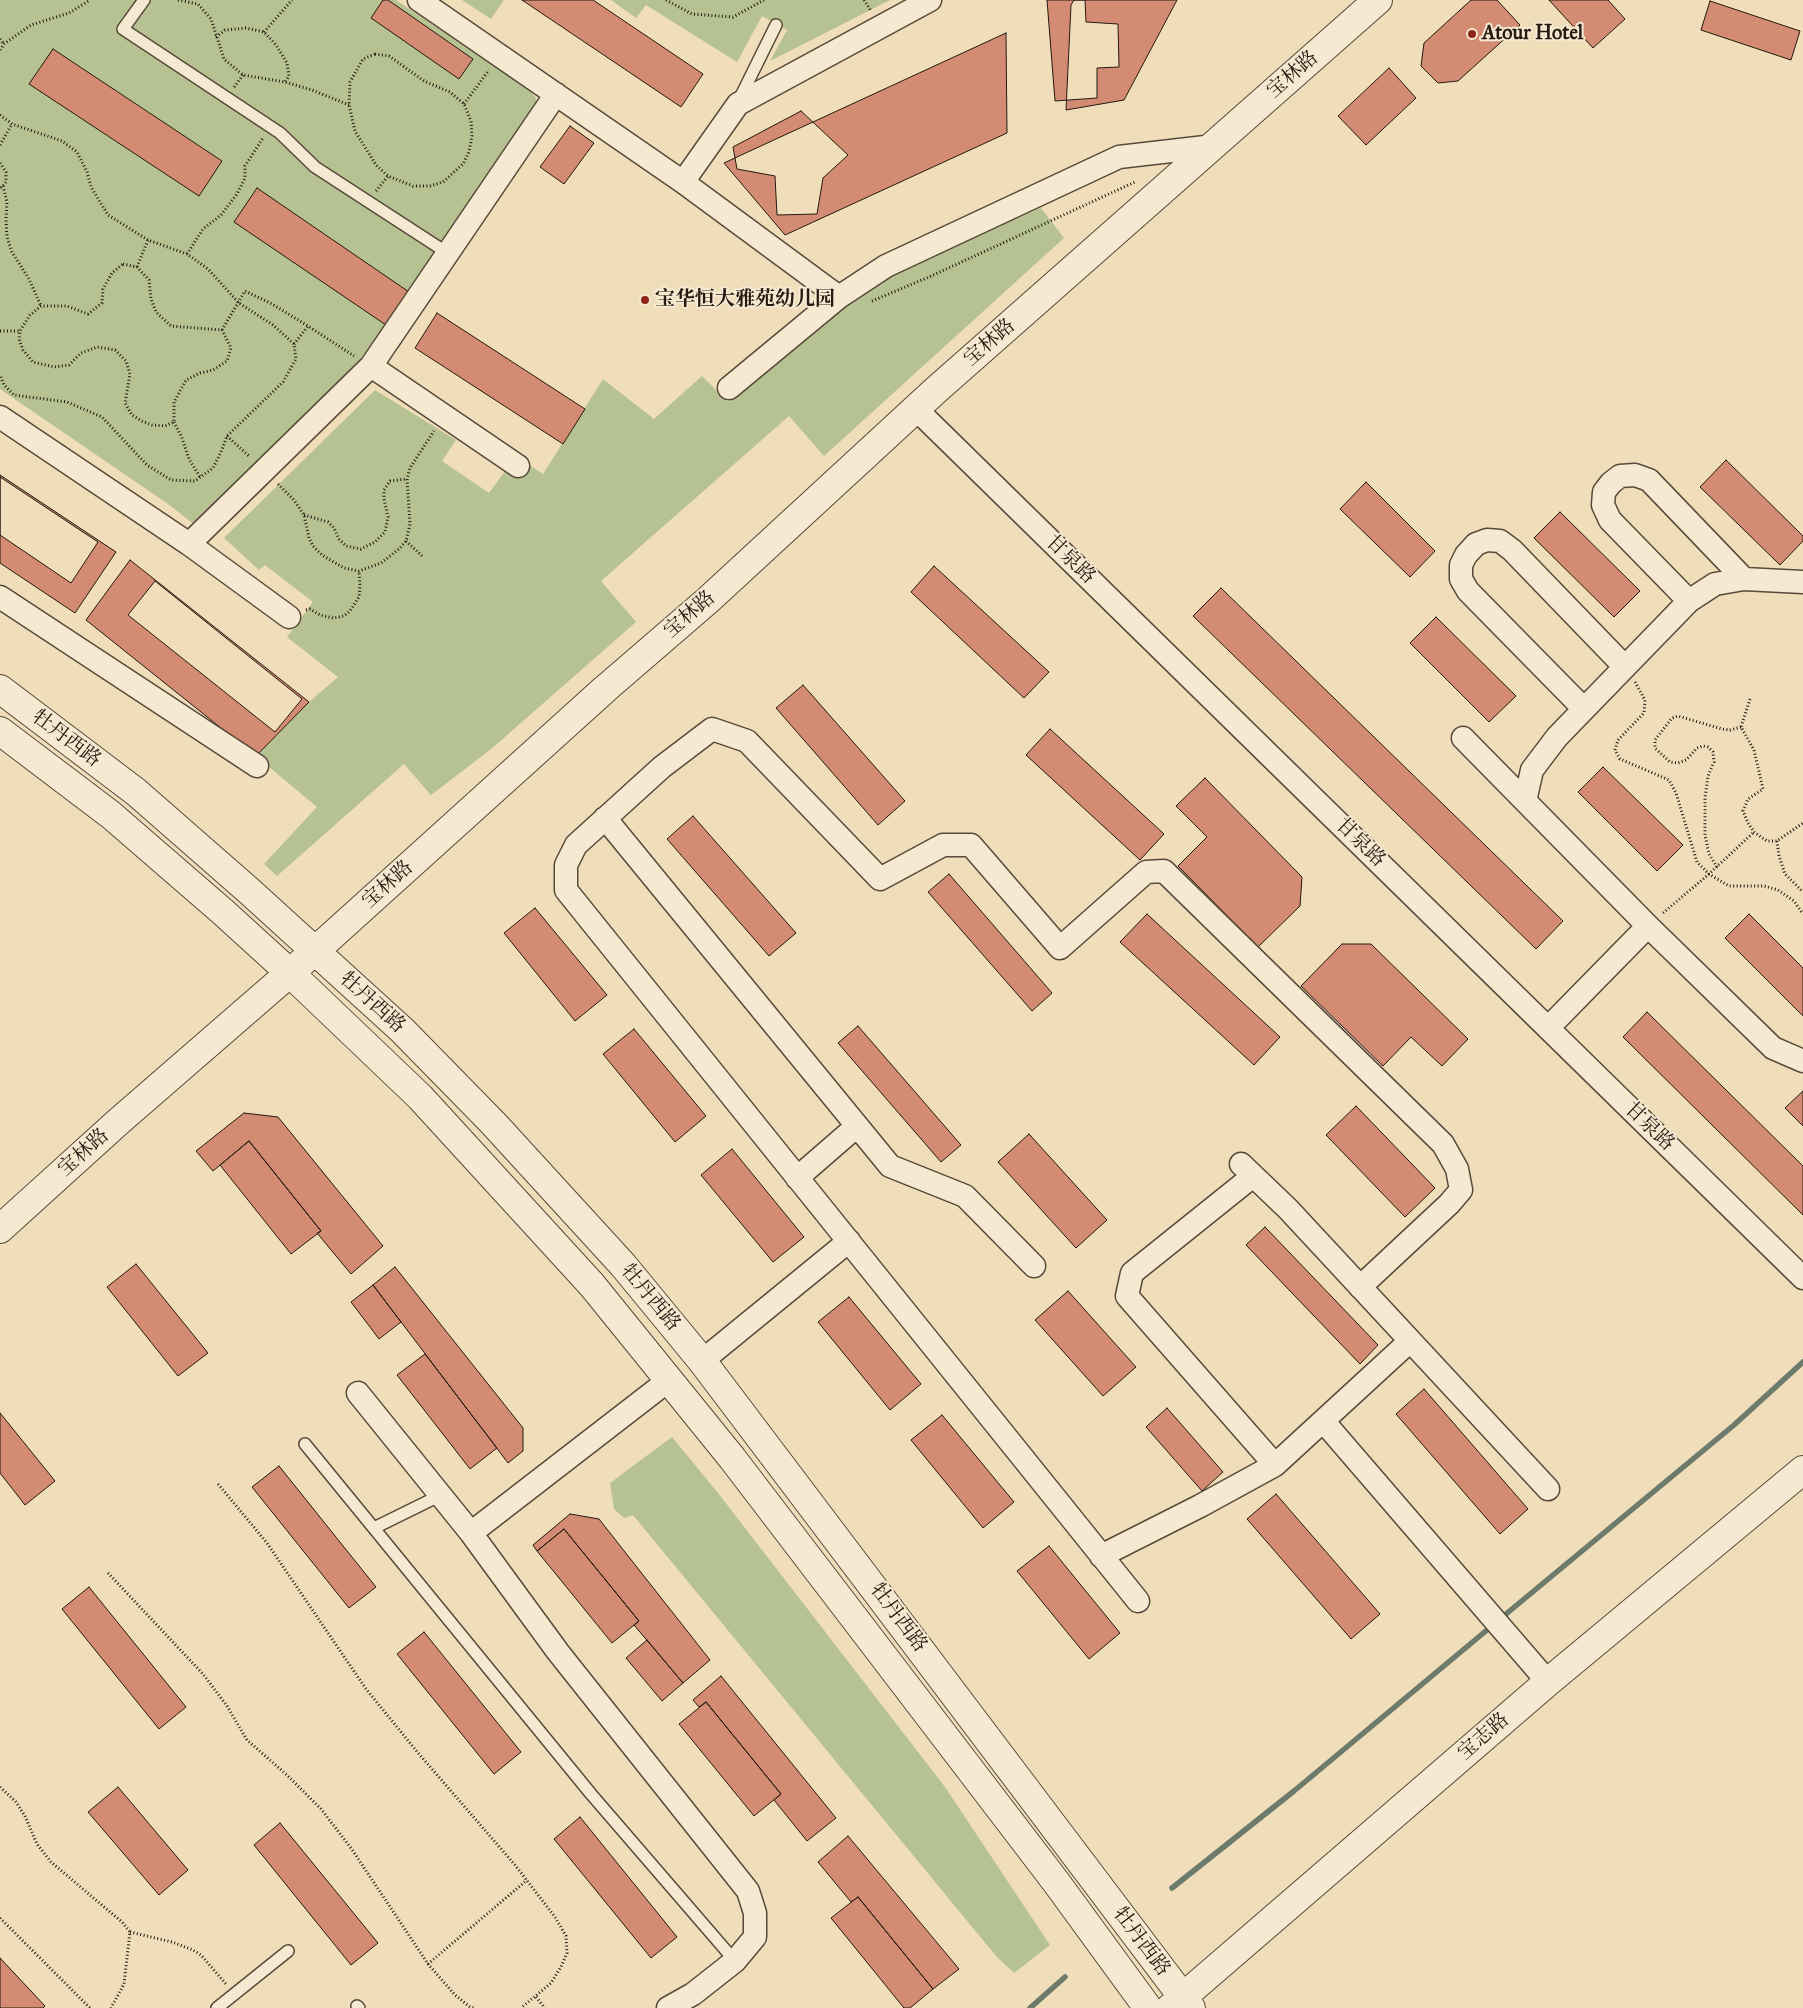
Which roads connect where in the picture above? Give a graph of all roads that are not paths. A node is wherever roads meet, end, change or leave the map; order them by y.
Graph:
1 (144, 0) edge
2 (418, 0) edge
3 (930, 0) edge
4 (1378, 0) edge
5 (776, 26) dead end
6 (556, 94) junction
7 (737, 106) junction
8 (1214, 146) junction
9 (683, 182) junction
10 (449, 254) junction
11 (839, 297) junction
12 (371, 366) junction
13 (729, 388) dead end
14 (916, 409) junction
15 (0, 417) edge
16 (518, 466) dead end
17 (189, 544) junction
18 (1744, 579) junction
19 (1803, 582) edge
20 (0, 597) edge
21 (1689, 601) junction
22 (289, 617) road end
23 (1625, 667) junction
24 (0, 689) edge
25 (1584, 709) junction
26 (0, 730) edge
27 (1463, 738) dead end
28 (257, 766) dead end
29 (1524, 801) junction
30 (605, 818) junction
31 (1648, 926) junction
32 (315, 951) junction
33 (290, 973) junction
34 (1548, 1028) junction
35 (1803, 1060) edge
36 (857, 1126) junction
37 (798, 1178) junction
38 (0, 1229) edge
39 (849, 1241) junction
40 (1034, 1266) dead end
41 (1803, 1278) edge
42 (1360, 1286) junction
43 (1410, 1341) junction
44 (702, 1360) junction
45 (669, 1380) junction
46 (358, 1393) dead end
47 (1324, 1422) junction
48 (305, 1444) dead end
49 (1275, 1465) junction
50 (1803, 1470) edge
51 (1548, 1489) dead end
52 (441, 1495) junction
53 (374, 1528) junction
54 (471, 1533) junction
55 (1101, 1556) junction
56 (1138, 1601) dead end
57 (1548, 1682) junction
58 (288, 1951) dead end
59 (736, 1961) junction
60 (1181, 2004) edge
61 (217, 2008) edge
62 (668, 2008) edge
63 (1148, 2008) edge

1 - 10 lane
2 - 6 street
3 - 7 street
4 - 8 street, 宝林路
5 - 7 lane
6 - 9 street
6 - 10 street
7 - 9 street
8 - 11 street
8 - 14 street, 宝林路
9 - 11 street
10 - 12 street
11 - 13 street
12 - 16 street
12 - 17 street
14 - 32 street, 宝林路
14 - 34 street, 甘泉路
15 - 17 street
17 - 22 street
18 - 19 street
18 - 21 street
18 - 21 street
20 - 28 street
21 - 23 street
23 - 25 street
23 - 25 street
24 - 32 street, 牡丹西路
25 - 29 street
26 - 33 street, 牡丹西路
27 - 29 street
29 - 31 street
30 - 36 street
30 - 37 street
30 - 42 street
31 - 34 street
31 - 35 street
32 - 33 street, 宝林路
32 - 44 street, 牡丹西路
33 - 38 street, 宝林路
33 - 45 street, 牡丹西路
34 - 41 street, 甘泉路
36 - 37 street
36 - 40 street
37 - 39 street
39 - 44 street
39 - 55 street
42 - 43 street
42 - 49 street
43 - 47 street
43 - 51 street
44 - 60 street, 牡丹西路
45 - 54 street
45 - 63 street, 牡丹西路
46 - 52 street
47 - 49 street
47 - 57 street
48 - 53 lane
49 - 55 street
50 - 57 street, 宝志路
52 - 53 lane
52 - 54 street
53 - 59 lane
54 - 59 street
55 - 56 street
57 - 60 street, 宝志路
58 - 61 lane
59 - 62 street

